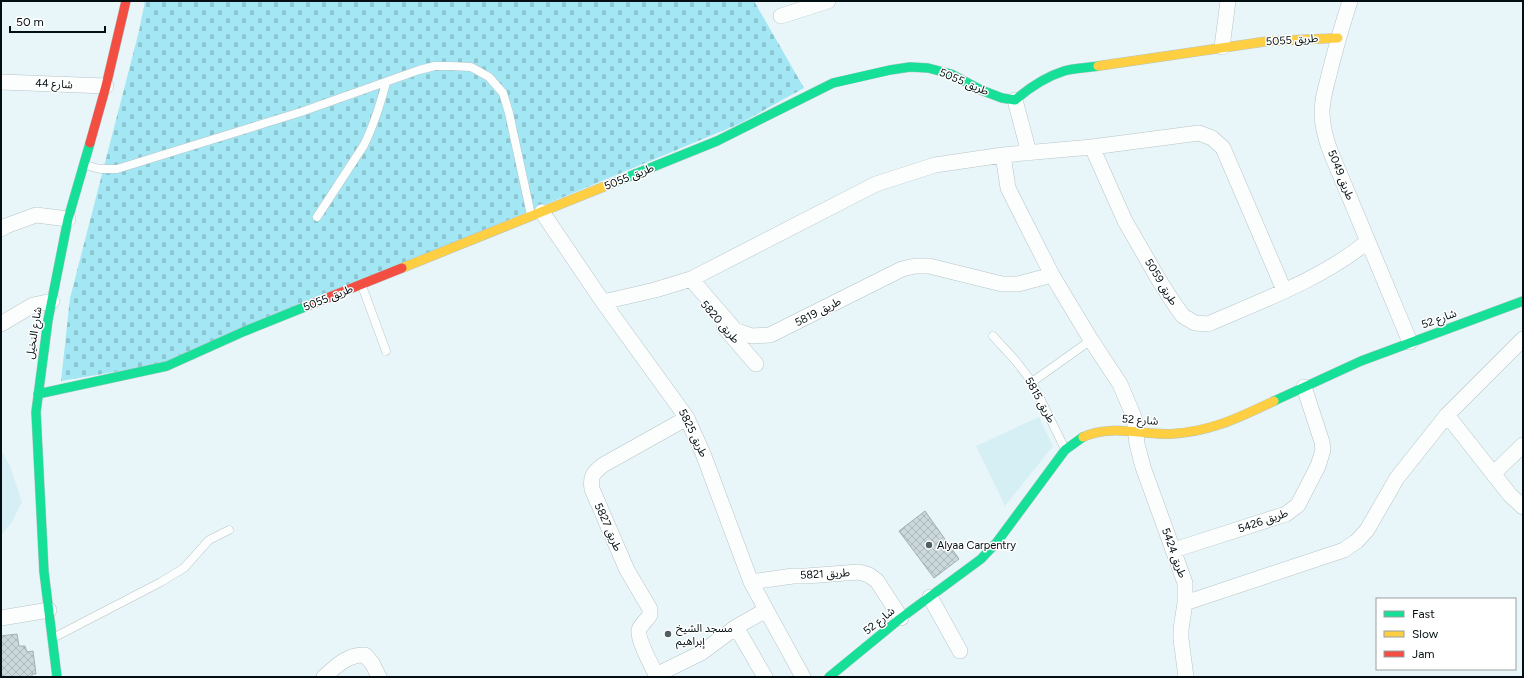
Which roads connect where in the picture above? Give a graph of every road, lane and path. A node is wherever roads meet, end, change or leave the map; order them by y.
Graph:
1 (126, 1) edge
2 (828, 1) edge
3 (1228, 1) edge
4 (1350, 1) edge
5 (809, 3) edge
6 (780, 16) dead end
7 (1338, 38) junction
8 (1222, 47) junction
9 (1, 82) edge
10 (386, 83) junction
11 (106, 86) junction
12 (1015, 100) junction
13 (1092, 147) junction
14 (1029, 153) junction
15 (1003, 155) junction
16 (84, 164) junction
17 (537, 214) junction
18 (317, 217) dead end
19 (68, 219) junction
20 (1, 229) edge
21 (1368, 241) junction
22 (1052, 275) junction
23 (687, 280) junction
24 (362, 285) junction
25 (1284, 290) junction
26 (52, 301) junction
27 (1523, 301) edge
28 (603, 302) junction
29 (1, 324) edge
30 (993, 336) dead end
31 (1523, 339) edge
32 (1091, 340) junction
33 (1410, 342) junction
34 (386, 351) dead end
35 (756, 364) dead end
36 (1032, 382) junction
37 (1304, 387) junction
38 (38, 394) junction
39 (1447, 415) junction
40 (687, 418) junction
41 (1136, 432) junction
42 (1523, 445) edge
43 (1065, 450) junction
44 (1494, 473) junction
45 (1523, 507) edge
46 (230, 530) dead end
47 (1174, 550) junction
48 (751, 582) junction
49 (930, 597) junction
50 (1185, 603) junction
51 (49, 610) junction
52 (766, 610) junction
53 (1, 618) edge
54 (901, 618) junction
55 (736, 627) junction
56 (52, 638) junction
57 (960, 651) dead end
58 (656, 676) edge
59 (57, 677) edge
60 (324, 677) edge
61 (379, 677) edge
62 (765, 677) edge
63 (803, 677) edge
64 (829, 677) edge
65 (1186, 677) edge

1 - 11 street, شارع النخيل
2 - 5 street
3 - 8 street
4 - 7 street, طريق 5049
5 - 6 street
7 - 8 street, طريق 5055
7 - 21 street, طريق 5049
8 - 12 street, طريق 5055
9 - 11 street, شارع 44
10 - 16 lane
10 - 17 lane
10 - 18 lane
11 - 16 street, شارع النخيل
12 - 14 street
12 - 17 street, طريق 5055
13 - 14 street
13 - 25 street
13 - 25 street, طريق 5059
14 - 15 street
15 - 22 street
15 - 23 street
16 - 19 street, شارع النخيل
17 - 24 street, طريق 5055
17 - 28 street, طريق 5825
19 - 20 street
19 - 26 street, شارع النخيل
21 - 25 street, طريق 5059
21 - 33 street, طريق 5049
22 - 23 street, طريق 5819
22 - 32 street
23 - 28 street
23 - 35 street, طريق 5820
24 - 34 lane
24 - 38 street, طريق 5055
26 - 29 street
26 - 38 street, شارع النخيل
27 - 33 street, شارع 52
28 - 40 street, طريق 5825
30 - 36 lane, طريق 5815
31 - 39 street
32 - 36 lane
32 - 41 street
33 - 37 street, شارع 52
36 - 43 lane, طريق 5815
37 - 41 street, شارع 52
37 - 47 street, طريق 5426
38 - 51 street, شارع النخيل
39 - 44 street
39 - 50 street
40 - 48 street, طريق 5825
40 - 58 street, طريق 5827
41 - 43 street, شارع 52
41 - 47 street, طريق 5424
42 - 44 street
43 - 49 street, شارع 52
44 - 45 street
46 - 56 lane
47 - 50 street, طريق 5424
48 - 52 street, طريق 5825
48 - 54 street, طريق 5821
49 - 54 street, شارع 52
49 - 57 street
50 - 65 street, طريق 5424
51 - 53 street
51 - 56 street, شارع النخيل
52 - 55 street
52 - 63 street, طريق 5825
54 - 64 street, شارع 52
55 - 58 street
55 - 62 street
56 - 59 street, شارع النخيل
60 - 61 street

